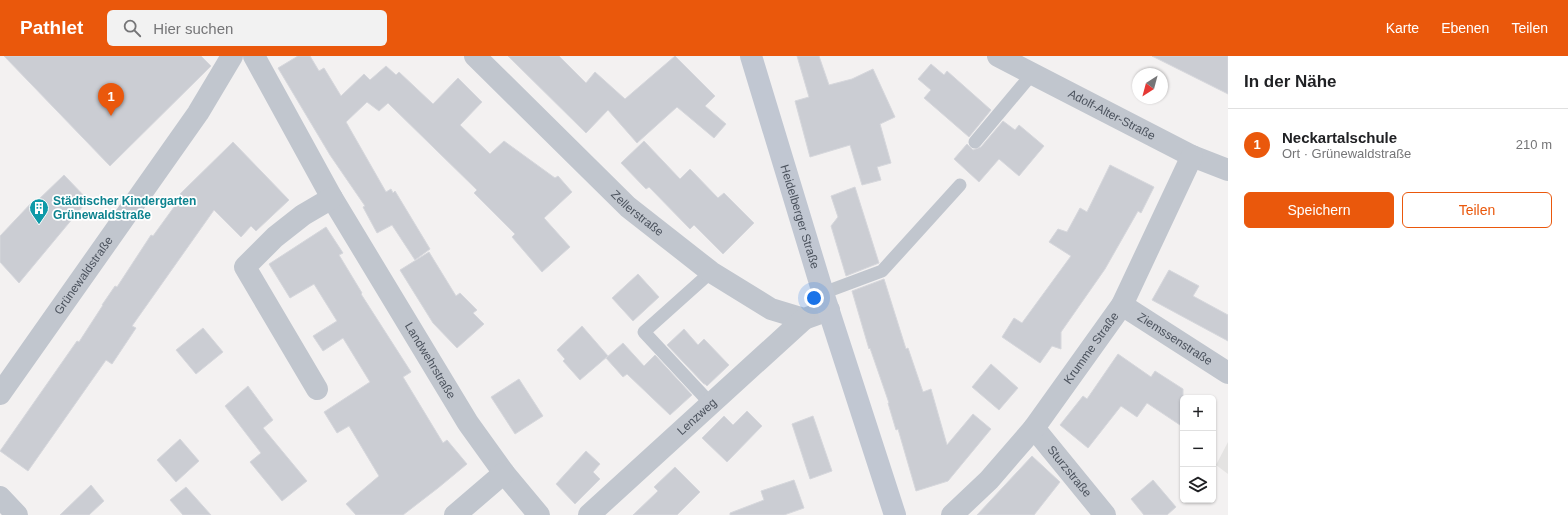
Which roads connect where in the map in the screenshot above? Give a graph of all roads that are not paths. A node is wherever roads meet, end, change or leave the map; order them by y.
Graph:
1 (232, 56) edge
2 (254, 56) edge
3 (475, 56) edge
4 (751, 56) edge
5 (998, 56) edge
6 (1032, 74) junction
7 (975, 142) dead end
8 (1192, 156) junction
9 (1228, 170) edge
10 (960, 185) dead end
11 (332, 198) junction
12 (711, 272) junction
13 (826, 302) junction
14 (1122, 305) junction
15 (804, 319) junction
16 (1228, 373) edge
17 (316, 389) dead end
18 (0, 394) edge
19 (711, 404) junction
20 (1034, 428) junction
21 (504, 474) junction
22 (0, 497) edge
23 (17, 515) edge
24 (455, 515) edge
25 (539, 515) edge
26 (589, 515) edge
27 (895, 515) edge
28 (952, 515) edge
29 (1105, 515) edge

1 - 18 street, Grünewaldstraße
2 - 11 street, Landwehrstraße
3 - 12 street, Zellerstraße
4 - 13 main road, Heidelberger Straße
5 - 6 street, Adolf-Alter-Straße
6 - 7 lane
6 - 8 street, Adolf-Alter-Straße
8 - 9 street, Adolf-Alter-Straße
8 - 14 street, Krumme Straße
10 - 13 lane
11 - 17 street
11 - 21 street, Landwehrstraße
12 - 15 street, Zellerstraße
12 - 19 lane
13 - 15 street
13 - 27 main road, Heidelberger Straße
14 - 16 street, Ziemssenstraße
14 - 20 street, Krumme Straße
15 - 19 street, Lenzweg
19 - 26 street, Lenzweg
20 - 28 street, Krumme Straße
20 - 29 street, Sturzstraße
21 - 24 street
21 - 25 street, Landwehrstraße
22 - 23 street

